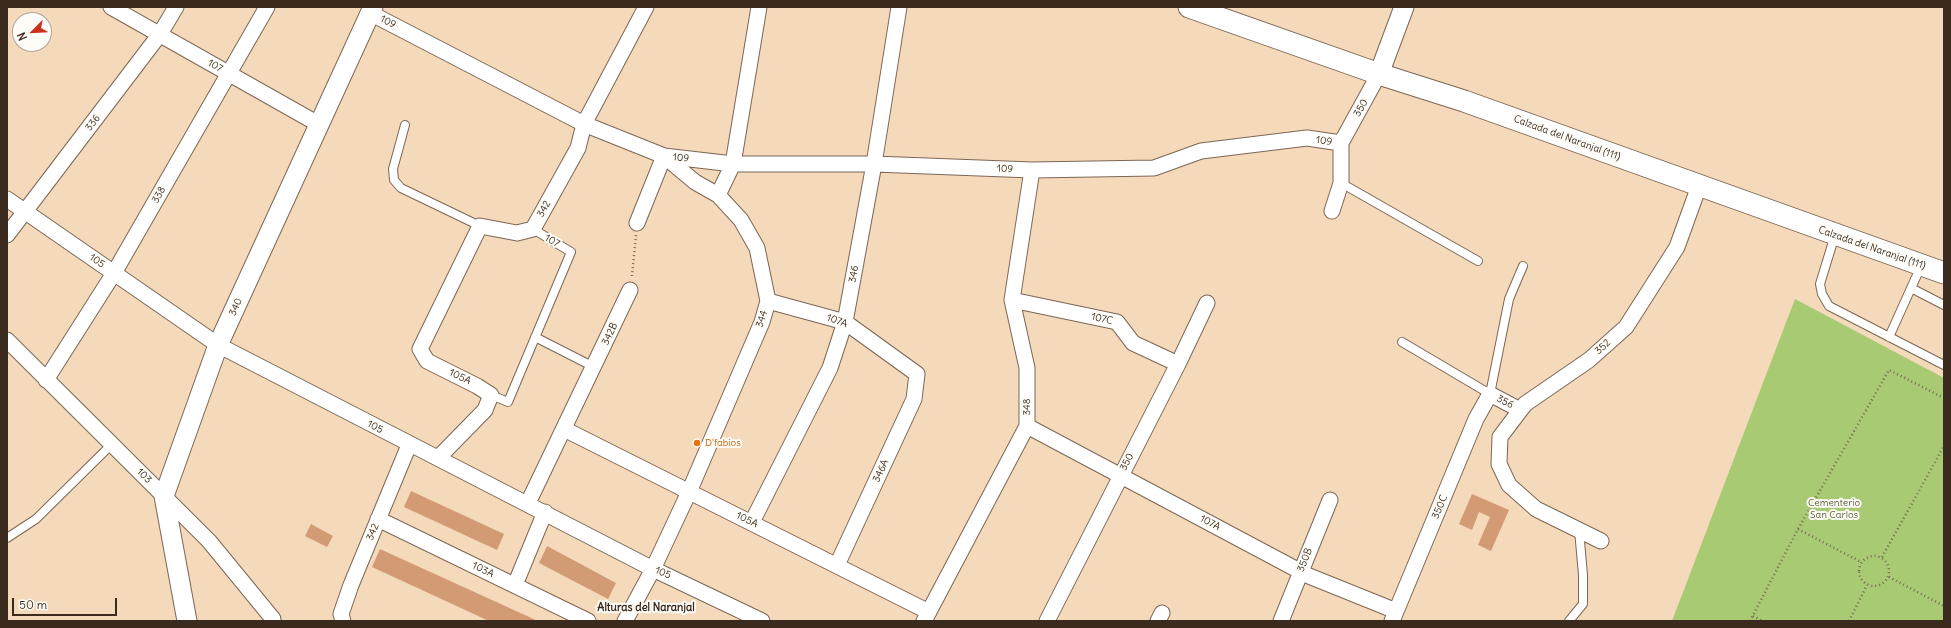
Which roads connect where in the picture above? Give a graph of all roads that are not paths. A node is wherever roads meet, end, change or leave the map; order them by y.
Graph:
1 (111, 7) edge
2 (176, 7) edge
3 (267, 7) edge
4 (646, 7) edge
5 (760, 7) edge
6 (899, 7) edge
7 (1189, 7) edge
8 (1404, 7) edge
9 (372, 10) edge
10 (160, 34) junction
11 (228, 74) junction
12 (1379, 74) junction
13 (584, 124) junction
14 (320, 125) junction
15 (404, 125) dead end
16 (1341, 143) junction
17 (664, 156) junction
18 (733, 164) junction
19 (874, 164) junction
20 (1032, 170) junction
21 (1341, 183) junction
22 (1699, 186) junction
23 (718, 195) junction
24 (7, 199) edge
25 (26, 211) junction
26 (1332, 211) dead end
27 (637, 223) road end
28 (480, 226) junction
29 (533, 229) junction
30 (7, 235) edge
31 (1835, 235) junction
32 (1478, 261) dead end
33 (1523, 266) dead end
34 (1937, 269) edge
35 (114, 273) junction
36 (1911, 288) junction
37 (630, 290) road end
38 (1012, 300) junction
39 (768, 301) junction
40 (1207, 303) dead end
41 (1944, 305) edge
42 (845, 322) junction
43 (535, 337) junction
44 (1889, 337) junction
45 (7, 340) edge
46 (1402, 342) dead end
47 (218, 345) junction
48 (1178, 364) junction
49 (1944, 365) edge
50 (594, 367) junction
51 (917, 374) joint
52 (46, 380) junction
53 (1490, 394) junction
54 (491, 395) junction
55 (1520, 410) junction
56 (1027, 426) junction
57 (564, 429) junction
58 (111, 445) junction
59 (409, 445) junction
60 (439, 457) junction
61 (1121, 475) junction
62 (689, 492) junction
63 (164, 496) junction
64 (1330, 500) dead end
65 (528, 503) junction
66 (545, 512) junction
67 (378, 519) junction
68 (752, 522) junction
69 (1579, 530) junction
70 (7, 538) edge
71 (1601, 541) dead end
72 (837, 565) junction
73 (654, 569) junction
74 (1300, 571) junction
75 (515, 585) junction
76 (927, 616) edge
77 (1394, 616) edge
78 (273, 619) dead end
79 (187, 621) edge
80 (343, 621) edge
81 (588, 621) edge
82 (625, 621) edge
83 (762, 621) edge
84 (1047, 621) edge
85 (1281, 621) edge
86 (1569, 621) edge

1 - 10 street, 107
2 - 10 street, 336
3 - 11 street, 338
4 - 13 street, 342
5 - 18 street
6 - 19 street, 346
7 - 12 main road, Calzada del Naranjal (111)
8 - 12 street, 350
9 - 13 street, 109
9 - 14 street, 340
10 - 11 street, 107
10 - 25 street, 336
11 - 14 street, 107
11 - 35 street, 338
12 - 16 street, 350
12 - 22 main road, Calzada del Naranjal (111)
13 - 17 street, 109
13 - 29 street, 342
14 - 47 street, 340
15 - 28 lane
16 - 20 street, 109
16 - 21 street, 350
17 - 18 street, 109
17 - 23 street, 109
17 - 27 street
18 - 19 street, 109
18 - 23 street
19 - 20 street, 109
19 - 42 street, 346
20 - 38 street, 348
21 - 26 street, 350
21 - 32 lane
22 - 31 main road, Calzada del Naranjal (111)
22 - 55 street, 352
23 - 39 street, 344
24 - 25 street, 105
25 - 30 street, 336
25 - 35 street, 105
28 - 29 street, 342
28 - 54 street, 105A
29 - 43 lane, 107
31 - 34 main road, Calzada del Naranjal (111)
31 - 44 lane
33 - 53 lane
34 - 36 lane
35 - 47 street, 105
35 - 52 street, 338
36 - 41 lane
36 - 44 lane
37 - 50 street, 342B
38 - 48 street, 107C
38 - 56 street, 348
39 - 42 street, 107A
39 - 62 street, 344
40 - 48 street, 350
42 - 51 street, 107A
42 - 68 street, 346
43 - 50 lane
43 - 54 lane
44 - 49 lane
45 - 52 street, 103
46 - 53 lane
47 - 59 street, 105
47 - 63 street, 340
48 - 61 street, 350
50 - 57 street, 342B
51 - 72 street, 346A
52 - 58 street, 103
53 - 55 street, 356
53 - 77 street, 350C
54 - 60 street
55 - 69 street, 352
56 - 61 street, 107A
56 - 76 street, 348
57 - 62 street, 105A
57 - 65 street, 342B
58 - 63 street, 103
58 - 70 lane
59 - 60 street, 105
59 - 67 street, 342
60 - 65 street, 105
61 - 74 street, 107A
61 - 84 street, 350
62 - 68 street, 105A
62 - 73 street, 344
63 - 78 street, 103
63 - 79 street
64 - 74 street, 350B
65 - 66 street, 105
66 - 73 street, 105
66 - 75 street
67 - 75 street, 103A
67 - 80 street, 342
68 - 72 street, 105A
69 - 71 street
69 - 86 lane
72 - 76 street, 105A
73 - 82 street, 344
73 - 83 street, 105
74 - 77 street, 107A
74 - 85 street, 350B
75 - 81 street, 103A

